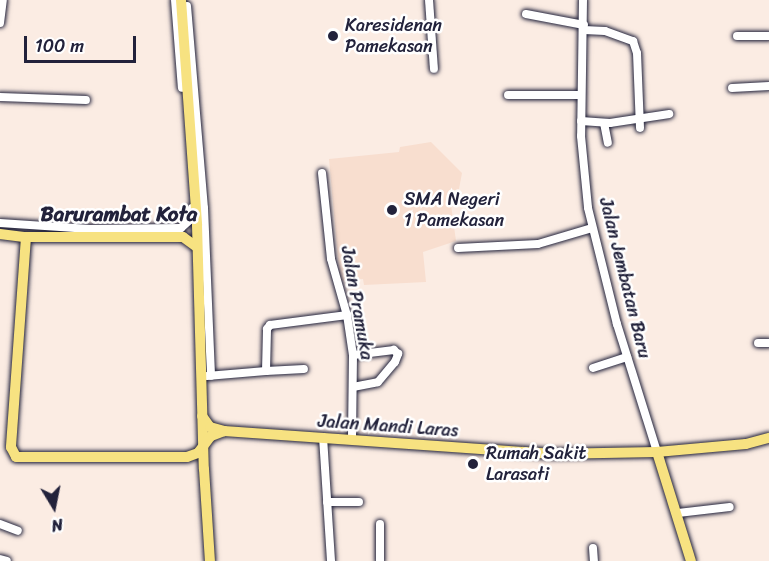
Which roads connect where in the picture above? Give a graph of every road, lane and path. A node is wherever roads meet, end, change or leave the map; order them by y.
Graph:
1 (3, 0) edge
2 (175, 0) edge
3 (181, 0) edge
4 (186, 0) edge
5 (429, 0) edge
6 (583, 0) edge
7 (526, 14) dead end
8 (0, 23) edge
9 (584, 28) junction
10 (737, 36) dead end
11 (769, 36) edge
12 (434, 69) dead end
13 (769, 86) edge
14 (732, 88) dead end
15 (508, 95) dead end
16 (581, 96) junction
17 (0, 97) edge
18 (86, 99) dead end
19 (669, 114) dead end
20 (640, 117) junction
21 (581, 121) junction
22 (604, 123) junction
23 (640, 128) dead end
24 (608, 143) dead end
25 (321, 173) dead end
26 (0, 223) edge
27 (197, 225) junction
28 (592, 228) junction
29 (0, 234) edge
30 (26, 237) junction
31 (183, 237) junction
32 (197, 248) junction
33 (463, 248) dead end
34 (346, 315) junction
35 (769, 342) edge
36 (758, 343) dead end
37 (353, 355) junction
38 (627, 357) junction
39 (593, 368) dead end
40 (304, 369) dead end
41 (266, 371) junction
42 (206, 376) junction
43 (352, 387) junction
44 (202, 416) junction
45 (224, 431) junction
46 (322, 437) junction
47 (769, 438) edge
48 (352, 439) junction
49 (204, 446) junction
50 (657, 452) junction
51 (187, 457) junction
52 (204, 469) junction
53 (327, 502) junction
54 (359, 502) dead end
55 (730, 507) dead end
56 (678, 513) junction
57 (0, 524) edge
58 (380, 525) dead end
59 (18, 531) dead end
60 (593, 548) dead end
61 (0, 560) edge
62 (7, 561) edge
63 (210, 561) edge
64 (331, 561) edge
65 (380, 561) edge
66 (594, 561) edge
67 (691, 561) edge

1 - 8 street
2 - 26 street
3 - 27 main road
4 - 42 street
5 - 12 street
6 - 9 street, Jalan Jembatan Baru
7 - 9 street
9 - 16 street, Jalan Jembatan Baru
9 - 20 street
10 - 11 street
13 - 14 street
15 - 16 street
16 - 21 street, Jalan Jembatan Baru
17 - 18 street
19 - 20 street
20 - 22 street
20 - 23 street
21 - 22 street
21 - 28 street, Jalan Jembatan Baru
22 - 24 street
25 - 34 street, Jalan Pramuka
27 - 31 main road
27 - 32 main road
28 - 33 street
28 - 38 street, Jalan Jembatan Baru
29 - 30 main road
30 - 31 main road
30 - 51 main road
31 - 32 main road
32 - 42 main road
34 - 37 street, Jalan Pramuka
34 - 41 street
35 - 36 street
37 - 43 street, Jalan Pramuka
37 - 43 street
38 - 39 street
38 - 50 street, Jalan Jembatan Baru
40 - 41 street
41 - 42 street
42 - 44 main road
43 - 48 street, Jalan Pramuka
44 - 45 main road
44 - 49 main road
45 - 46 main road, Jalan Mandi Laras
45 - 49 main road
46 - 48 main road, Jalan Mandi Laras
46 - 53 street
47 - 50 main road, Jalan Mandi Laras
48 - 50 main road, Jalan Mandi Laras
49 - 51 main road
49 - 52 main road
50 - 56 main road
51 - 52 main road
52 - 63 main road
53 - 54 street
53 - 64 street
55 - 56 street
56 - 67 main road
57 - 59 street
58 - 65 street
60 - 66 street
61 - 62 street

